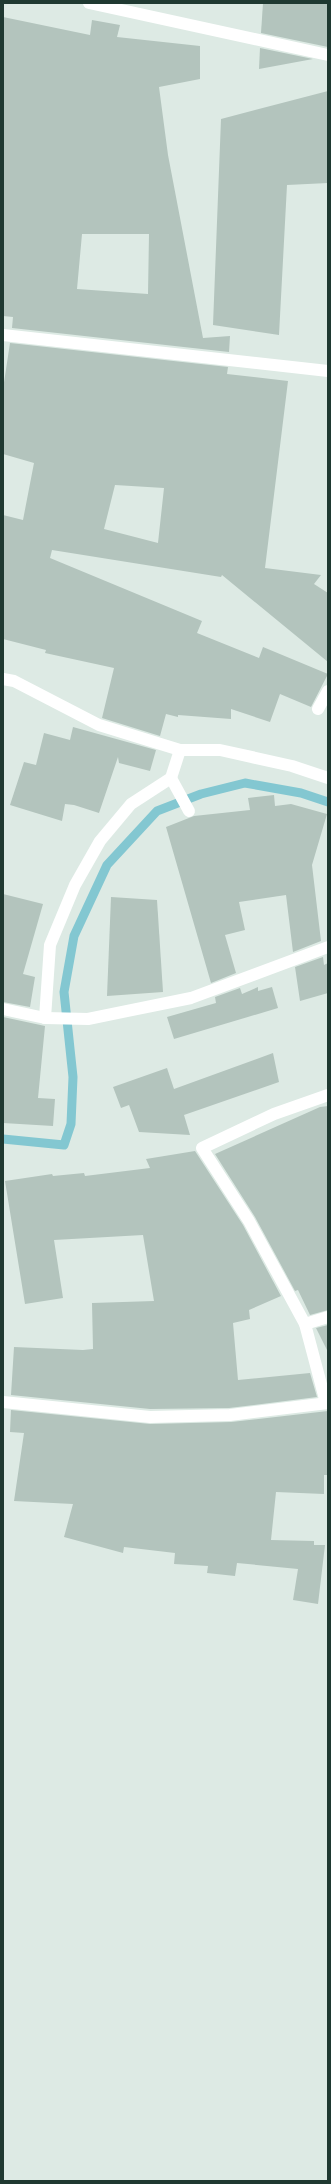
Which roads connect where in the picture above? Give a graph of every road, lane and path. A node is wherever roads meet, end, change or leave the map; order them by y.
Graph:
1 (89, 3) edge
2 (328, 55) edge
3 (3, 335) edge
4 (328, 371) edge
5 (3, 679) edge
6 (328, 691) edge
7 (318, 709) dead end
8 (180, 750) junction
9 (171, 778) junction
10 (328, 778) edge
11 (189, 811) dead end
12 (328, 947) edge
13 (3, 1009) edge
14 (45, 1018) junction
15 (328, 1094) edge
16 (328, 1317) edge
17 (305, 1324) junction
18 (3, 1402) edge
19 (327, 1403) edge

1 - 2 street
3 - 4 street
5 - 8 street
6 - 7 street
8 - 9 street
8 - 10 street
9 - 11 street
9 - 14 street
12 - 14 street
13 - 14 street
15 - 17 street
16 - 17 street
17 - 19 street
18 - 19 street

